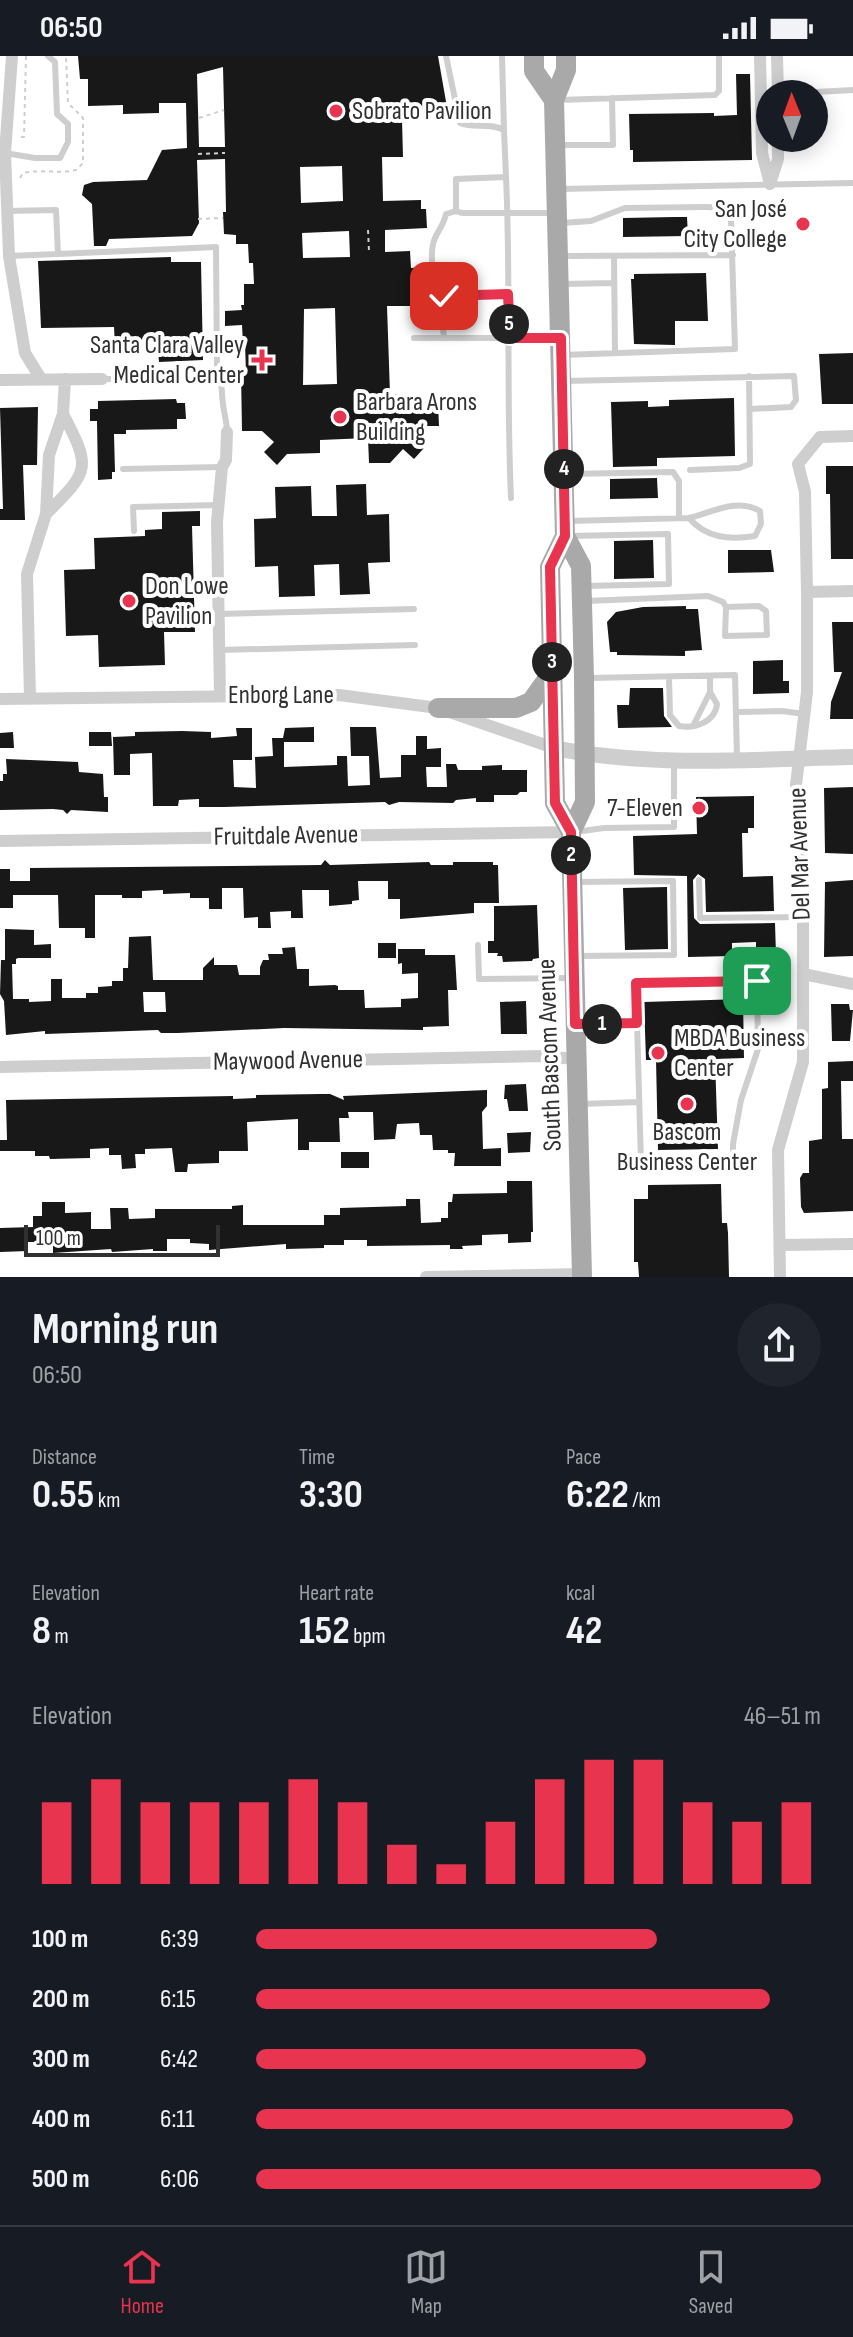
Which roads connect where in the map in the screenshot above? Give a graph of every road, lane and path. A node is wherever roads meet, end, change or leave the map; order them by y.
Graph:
1 (12, 56) edge
2 (26, 56) edge
3 (48, 56) edge
4 (446, 56) edge
5 (502, 56) edge
6 (534, 56) edge
7 (566, 56) edge
8 (719, 56) edge
9 (760, 56) edge
10 (777, 56) edge
11 (778, 80) edge
12 (853, 90) edge
13 (828, 91) edge
14 (612, 98) junction
15 (554, 100) junction
16 (224, 110) dead end
17 (199, 118) dead end
18 (504, 130) junction
19 (21, 137) dead end
20 (556, 145) junction
21 (778, 152) edge
22 (2, 153) edge
23 (225, 153) dead end
24 (198, 154) dead end
25 (506, 177) junction
26 (853, 183) edge
27 (770, 184) junction
28 (557, 189) junction
29 (7, 211) junction
30 (456, 211) junction
31 (507, 212) junction
32 (223, 218) dead end
33 (558, 218) junction
34 (198, 219) dead end
35 (368, 230) dead end
36 (369, 251) dead end
37 (58, 254) junction
38 (733, 255) junction
39 (9, 256) junction
40 (558, 256) junction
41 (614, 256) junction
42 (614, 283) junction
43 (559, 284) junction
44 (440, 293) junction
45 (508, 294) junction
46 (414, 338) dead end
47 (444, 338) junction
48 (510, 338) junction
49 (561, 347) junction
50 (615, 353) junction
51 (749, 376) junction
52 (41, 379) junction
53 (65, 379) junction
54 (102, 379) joint
55 (222, 379) junction
56 (0, 380) edge
57 (562, 381) junction
58 (750, 409) junction
59 (63, 414) junction
60 (227, 432) joint
61 (853, 436) edge
62 (222, 467) junction
63 (123, 469) dead end
64 (690, 470) dead end
65 (564, 474) junction
66 (511, 498) dead end
67 (219, 505) junction
68 (46, 514) junction
69 (679, 518) junction
70 (689, 518) junction
71 (565, 529) junction
72 (134, 531) dead end
73 (853, 591) edge
74 (807, 592) junction
75 (582, 593) junction
76 (726, 607) junction
77 (414, 609) dead end
78 (220, 614) junction
79 (415, 645) dead end
80 (220, 650) junction
81 (553, 671) junction
82 (710, 676) junction
83 (669, 677) junction
84 (584, 678) junction
85 (710, 692) junction
86 (220, 695) junction
87 (30, 698) junction
88 (0, 699) edge
89 (438, 708) junction
90 (736, 712) junction
91 (805, 714) junction
92 (693, 726) junction
93 (554, 748) junction
94 (584, 754) junction
95 (853, 757) edge
96 (799, 758) junction
97 (674, 761) junction
98 (737, 761) junction
99 (571, 832) junction
100 (0, 841) edge
101 (699, 880) dead end
102 (571, 882) junction
103 (803, 917) junction
104 (478, 945) dead end
105 (574, 956) junction
106 (803, 974) junction
107 (575, 978) junction
108 (853, 984) edge
109 (637, 1023) junction
110 (575, 1024) junction
111 (576, 1059) junction
112 (0, 1067) edge
113 (639, 1102) junction
114 (578, 1104) junction
115 (853, 1244) edge
116 (780, 1245) junction
117 (582, 1276) edge
118 (426, 1277) edge
119 (780, 1277) edge

1 - 22 street
2 - 19 path
3 - 22 lane
4 - 18 lane
5 - 18 lane
6 - 15 main road, South Bascom Avenue
7 - 15 main road, South Bascom Avenue
8 - 14 lane
9 - 27 street
10 - 11 street
12 - 13 lane
14 - 15 lane
14 - 20 lane
15 - 20 main road, South Bascom Avenue
16 - 17 path
18 - 25 lane
20 - 28 main road, South Bascom Avenue
21 - 27 street
22 - 29 street
23 - 24 path
25 - 30 lane
25 - 31 lane
26 - 27 lane
27 - 28 lane
28 - 33 main road, South Bascom Avenue
29 - 37 lane
29 - 39 street
30 - 31 lane
30 - 44 lane
31 - 33 lane
31 - 45 lane
32 - 34 path
33 - 38 lane
33 - 40 main road, South Bascom Avenue
35 - 36 path
37 - 39 lane
37 - 55 lane
38 - 41 lane
38 - 50 lane
39 - 52 street
40 - 41 lane
40 - 43 main road, South Bascom Avenue
41 - 42 lane
42 - 43 lane
42 - 50 lane
43 - 49 main road, South Bascom Avenue
44 - 45 lane
44 - 47 lane
45 - 48 lane
46 - 47 lane
47 - 48 lane
48 - 49 lane
48 - 66 lane
49 - 50 lane
49 - 57 main road, South Bascom Avenue
51 - 57 lane
51 - 58 lane
51 - 58 lane
52 - 53 street
52 - 56 street
53 - 54 street
53 - 59 street
54 - 55 lane
55 - 60 lane
57 - 65 main road, South Bascom Avenue
58 - 64 lane
59 - 68 street
59 - 68 street
60 - 62 street
61 - 74 street, Del Mar Avenue
62 - 63 lane
62 - 67 street
65 - 69 lane
65 - 71 main road, South Bascom Avenue
67 - 72 lane
67 - 78 street
68 - 87 street
69 - 70 lane
69 - 71 lane
70 - 70 lane
71 - 75 main road, South Bascom Avenue
71 - 75 lane
71 - 81 main road, South Bascom Avenue
73 - 74 street
74 - 91 street, Del Mar Avenue
75 - 76 lane
75 - 84 main road, South Bascom Avenue
76 - 76 lane
77 - 78 lane
78 - 80 street
79 - 80 lane
80 - 86 street
81 - 89 main road
81 - 93 main road, South Bascom Avenue
82 - 83 lane
82 - 85 lane
82 - 90 lane
83 - 84 lane
83 - 92 lane
84 - 94 main road, South Bascom Avenue
85 - 92 lane
85 - 92 lane
86 - 87 street, Enborg Lane
86 - 89 street, Enborg Lane
87 - 88 street, Enborg Lane
89 - 93 street, Enborg Lane
90 - 91 lane
90 - 98 lane
91 - 96 street, Del Mar Avenue
93 - 94 street
93 - 99 main road, South Bascom Avenue
94 - 97 street
94 - 99 main road, South Bascom Avenue
95 - 96 street
96 - 98 street
96 - 103 street, Del Mar Avenue
97 - 98 street
97 - 99 lane
99 - 100 street, Fruitdale Avenue
99 - 102 main road, South Bascom Avenue
101 - 103 lane
102 - 105 main road, South Bascom Avenue
102 - 105 lane
103 - 106 street, Del Mar Avenue
104 - 107 lane
105 - 107 main road, South Bascom Avenue
106 - 108 street
106 - 116 street, Del Mar Avenue
107 - 110 main road, South Bascom Avenue
109 - 110 lane
109 - 113 lane
109 - 113 lane
110 - 111 main road, South Bascom Avenue
111 - 112 street, Maywood Avenue
111 - 114 main road, South Bascom Avenue
113 - 114 lane
114 - 117 main road, South Bascom Avenue
115 - 116 street
116 - 119 street, Del Mar Avenue
117 - 118 street

